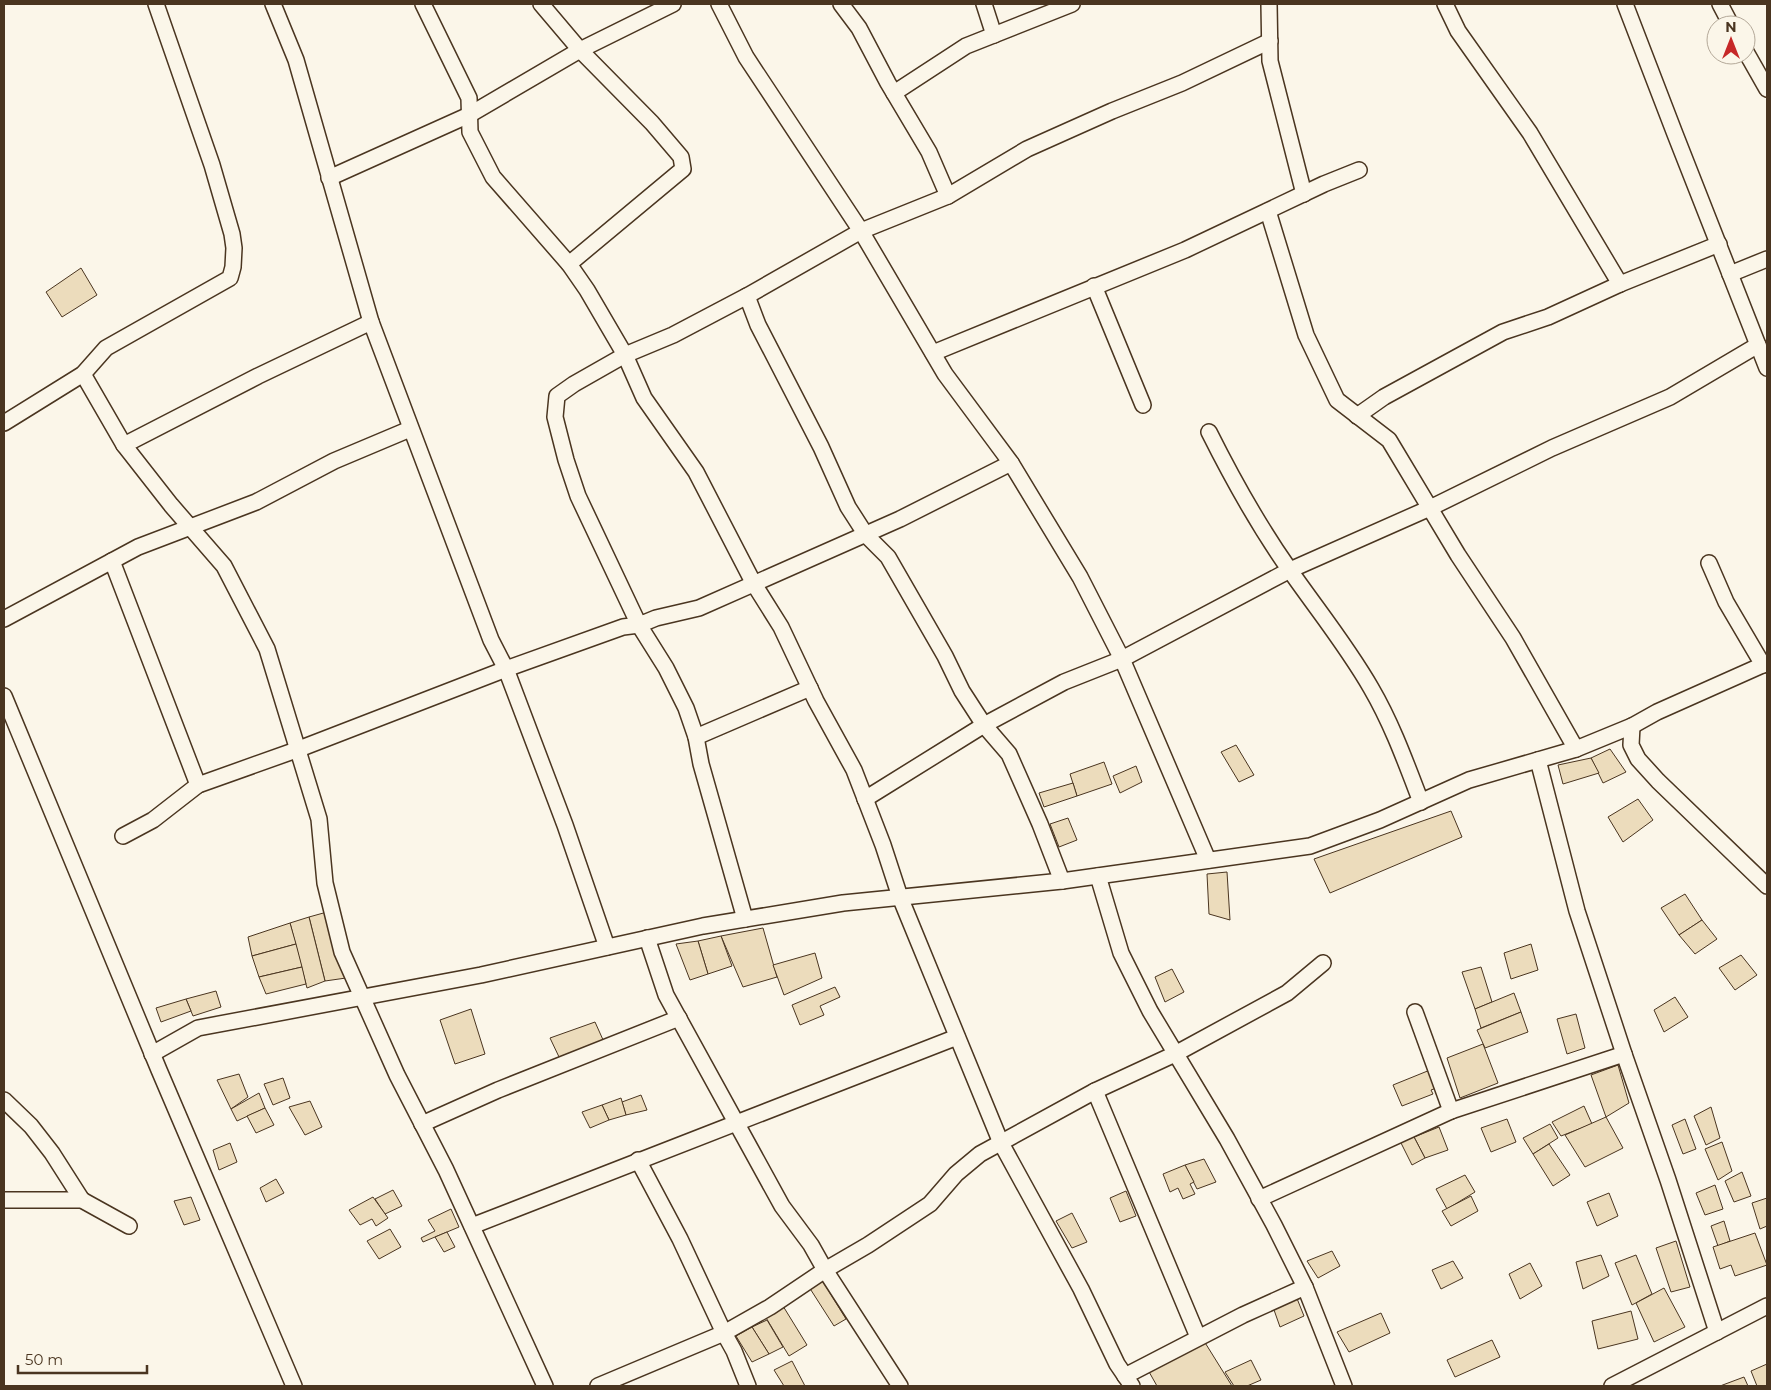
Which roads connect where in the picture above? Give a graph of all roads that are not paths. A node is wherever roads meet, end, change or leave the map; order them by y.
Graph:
1 (156, 4) edge
2 (273, 4) edge
3 (423, 4) edge
4 (541, 4) edge
5 (673, 4) edge
6 (719, 4) edge
7 (841, 4) edge
8 (984, 4) edge
9 (1072, 4) edge
10 (1269, 4) edge
11 (1444, 4) edge
12 (1625, 4) edge
13 (994, 35) junction
14 (1270, 41) junction
15 (580, 50) junction
16 (1753, 65) edge
17 (1767, 89) edge
18 (894, 93) junction
19 (469, 115) junction
20 (1359, 170) dead end
21 (329, 178) junction
22 (1304, 194) junction
23 (948, 196) junction
24 (1268, 211) junction
25 (861, 231) junction
26 (1719, 244) junction
27 (1767, 259) edge
28 (570, 264) junction
29 (1730, 274) junction
30 (1620, 284) junction
31 (1094, 286) junction
32 (747, 296) junction
33 (371, 322) junction
34 (1758, 345) junction
35 (933, 353) junction
36 (625, 355) junction
37 (1767, 368) edge
38 (83, 374) junction
39 (1143, 405) dead end
40 (1356, 416) junction
41 (4, 423) edge
42 (410, 429) junction
43 (1209, 432) dead end
44 (124, 445) junction
45 (1011, 463) junction
46 (1430, 508) junction
47 (191, 527) junction
48 (866, 535) junction
49 (112, 561) junction
50 (1709, 563) dead end
51 (1290, 570) junction
52 (754, 584) junction
53 (4, 619) edge
54 (639, 625) junction
55 (1122, 659) junction
56 (1765, 664) edge
57 (506, 668) junction
58 (810, 688) junction
59 (4, 696) edge
60 (984, 725) junction
61 (1632, 726) junction
62 (696, 737) junction
63 (299, 749) junction
64 (1576, 749) junction
65 (1538, 760) junction
66 (198, 785) junction
67 (865, 799) junction
68 (1421, 802) junction
69 (123, 836) dead end
70 (1208, 860) junction
71 (1098, 876) junction
72 (1062, 881) junction
73 (1767, 886) edge
74 (900, 897) junction
75 (745, 919) junction
76 (647, 938) junction
77 (607, 947) junction
78 (1323, 963) dead end
79 (362, 998) junction
80 (1415, 1012) dead end
81 (679, 1018) junction
82 (957, 1037) junction
83 (152, 1054) junction
84 (1175, 1054) junction
85 (1624, 1054) junction
86 (1095, 1091) junction
87 (4, 1100) edge
88 (1451, 1110) junction
89 (737, 1122) junction
90 (422, 1124) junction
91 (1001, 1143) junction
92 (638, 1160) junction
93 (4, 1200) edge
94 (82, 1200) junction
95 (1259, 1200) junction
96 (129, 1226) dead end
97 (472, 1226) junction
98 (825, 1270) junction
99 (1305, 1287) junction
100 (1767, 1306) edge
101 (1717, 1332) junction
102 (724, 1333) junction
103 (1198, 1337) junction
104 (1126, 1382) edge
105 (294, 1386) edge
106 (545, 1386) edge
107 (598, 1386) edge
108 (748, 1386) edge
109 (900, 1386) edge
110 (1344, 1386) edge
111 (1612, 1386) edge

1 - 38 street
2 - 21 street
3 - 19 street
4 - 15 street
5 - 15 street
6 - 25 street
7 - 18 street
8 - 13 street
9 - 13 street
10 - 14 street
11 - 30 street
12 - 26 street
13 - 18 street
14 - 22 street
14 - 23 street
15 - 19 street
15 - 28 street
16 - 17 street
18 - 23 street
19 - 21 street
19 - 28 street
20 - 22 street
21 - 33 street
22 - 24 street
23 - 25 street
24 - 31 street
24 - 40 street
25 - 32 street
25 - 35 street
26 - 29 street
26 - 30 street
27 - 29 street
28 - 36 street
29 - 34 street
30 - 40 street
31 - 35 street
31 - 39 street
32 - 36 street
32 - 48 street
33 - 42 street
33 - 44 street
34 - 37 street
34 - 46 street
35 - 45 street
36 - 52 street
36 - 54 street
38 - 41 street
38 - 44 street
40 - 46 street
42 - 47 street
42 - 57 street
43 - 51 street
44 - 47 street
45 - 48 street
45 - 55 street
46 - 51 street
46 - 64 street
47 - 49 street
47 - 63 street
48 - 52 street
48 - 60 street
49 - 53 street
49 - 66 street
50 - 56 street
51 - 55 street
51 - 68 street
52 - 54 street
52 - 58 street
54 - 57 street
54 - 62 street
55 - 60 street
55 - 70 street
56 - 61 street
57 - 63 street
57 - 77 street
58 - 62 street
58 - 67 street
59 - 83 street
60 - 67 street
60 - 72 street
61 - 64 street
61 - 73 street
62 - 75 street
63 - 66 street
63 - 79 street
64 - 65 street
65 - 68 street
65 - 85 street
66 - 69 street
67 - 74 street
68 - 70 street
70 - 71 street
71 - 72 street
71 - 84 street
72 - 74 street
74 - 75 street
74 - 82 street
75 - 76 street
76 - 77 street
76 - 81 street
77 - 79 street
78 - 84 street
79 - 83 street
79 - 90 street
80 - 88 street
81 - 89 street
81 - 90 street
82 - 89 street
82 - 91 street
83 - 105 street
84 - 86 street
84 - 95 street
85 - 88 street
85 - 101 street
86 - 91 street
86 - 103 street
87 - 94 street
88 - 95 street
89 - 92 street
89 - 98 street
90 - 97 street
91 - 98 street
91 - 104 street
92 - 97 street
92 - 102 street
93 - 94 street
94 - 96 street
95 - 99 street
97 - 106 street
98 - 102 street
98 - 109 street
99 - 103 street
99 - 110 street
100 - 101 street
101 - 111 street
102 - 107 street
102 - 108 street
103 - 104 street

